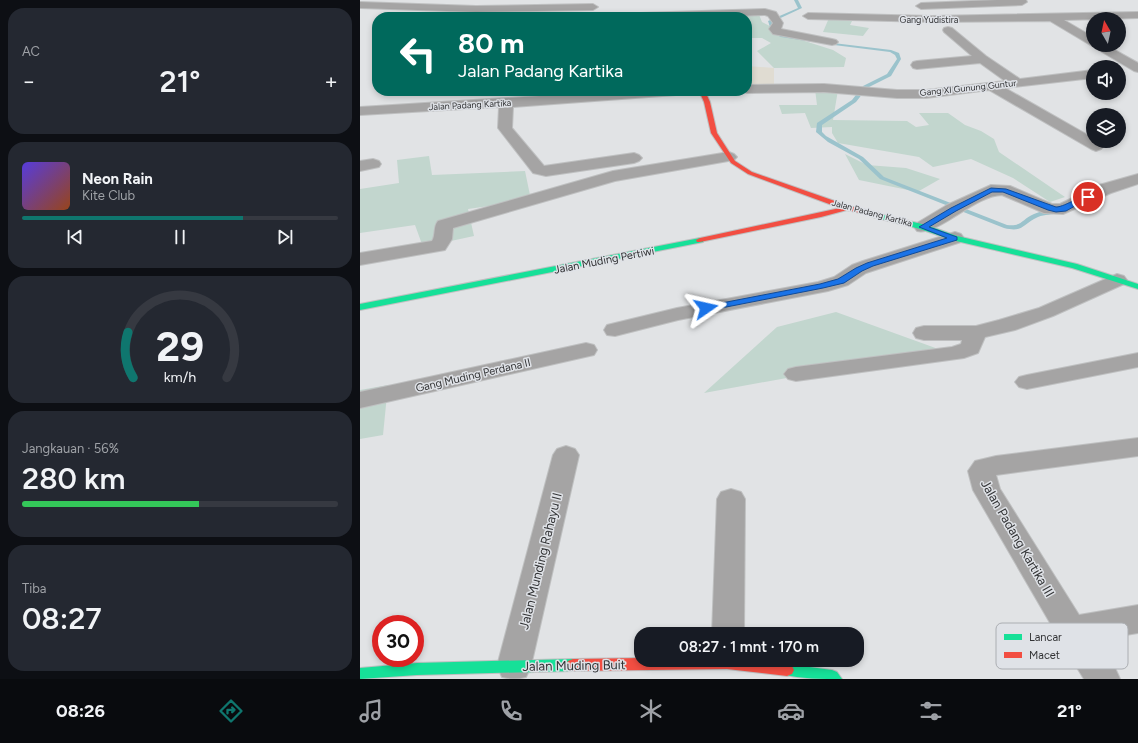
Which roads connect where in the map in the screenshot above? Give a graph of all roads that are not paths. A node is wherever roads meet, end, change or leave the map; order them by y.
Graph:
1 (1020, 1) edge
2 (360, 5) edge
3 (593, 7) dead end
4 (909, 7) dead end
5 (872, 8) dead end
6 (841, 9) dead end
7 (752, 12) edge
8 (919, 13) dead end
9 (1138, 15) edge
10 (1051, 17) junction
11 (929, 20) junction
12 (855, 27) dead end
13 (1086, 28) edge
14 (1071, 29) junction
15 (948, 30) dead end
16 (1050, 31) dead end
17 (1086, 38) edge
18 (832, 42) dead end
19 (1112, 53) joint
20 (1132, 53) dead end
21 (982, 59) junction
22 (917, 64) dead end
23 (1133, 71) edge
24 (1086, 75) edge
25 (1017, 82) junction
26 (991, 86) junction
27 (752, 89) edge
28 (605, 96) edge
29 (705, 96) edge
30 (506, 103) junction
31 (360, 111) edge
32 (1086, 140) edge
33 (585, 152) dead end
34 (726, 152) junction
35 (531, 159) junction
36 (1134, 183) edge
37 (847, 208) junction
38 (923, 227) junction
39 (955, 238) junction
40 (360, 259) edge
41 (1117, 280) junction
42 (1138, 287) edge
43 (360, 307) edge
44 (615, 330) dead end
45 (976, 333) junction
46 (924, 334) dead end
47 (586, 350) dead end
48 (1138, 360) edge
49 (796, 374) dead end
50 (1027, 382) dead end
51 (360, 400) edge
52 (1138, 447) edge
53 (566, 455) dead end
54 (731, 499) dead end
55 (1138, 619) edge
56 (1067, 623) edge
57 (1114, 623) edge
58 (728, 627) edge
59 (634, 658) edge
60 (514, 666) junction
61 (793, 667) edge
62 (1096, 669) edge
63 (360, 674) edge
64 (416, 674) edge
65 (835, 679) edge
66 (1103, 679) edge

1 - 4 street
1 - 10 street
2 - 3 street
5 - 6 street
7 - 18 street
8 - 11 street
9 - 10 street, Gang Yudistira
10 - 11 street, Gang Yudistira
10 - 14 street
11 - 12 street, Gang Yudistira
13 - 14 street
14 - 16 street
14 - 17 street
15 - 21 street
19 - 20 street
19 - 23 street
21 - 22 street
21 - 25 street
24 - 25 street, Gang XI Gunung Guntur
25 - 26 street, Gang XI Gunung Guntur
26 - 27 street, Gang XI Gunung Guntur
26 - 32 street
28 - 30 street, Jalan Padang Kartika
29 - 34 street, Jalan Padang Kartika
30 - 31 street, Jalan Padang Kartika
30 - 35 street
33 - 35 street
34 - 35 street
34 - 37 street, Jalan Padang Kartika
34 - 40 street
36 - 38 street
37 - 38 street, Jalan Padang Kartika
37 - 43 street, Jalan Muding Pertiwi
38 - 39 street, Jalan Padang Kartika
39 - 41 street, Jalan Padang Kartika
39 - 44 street
41 - 42 street, Jalan Padang Kartika
41 - 45 street
45 - 46 street
45 - 49 street
47 - 51 street, Gang Muding Perdana II
48 - 50 street
52 - 56 street, Jalan Padang Kartika III
53 - 60 street, Jalan Munding Rahayu II
54 - 58 street
55 - 57 street
59 - 60 street, Jalan Muding Buit
60 - 64 street, Jalan Muding Buit
61 - 65 street, Jalan Muding Buit
62 - 66 street, Jalan Padang Kartika III
63 - 64 street, Jalan Muding Buit

